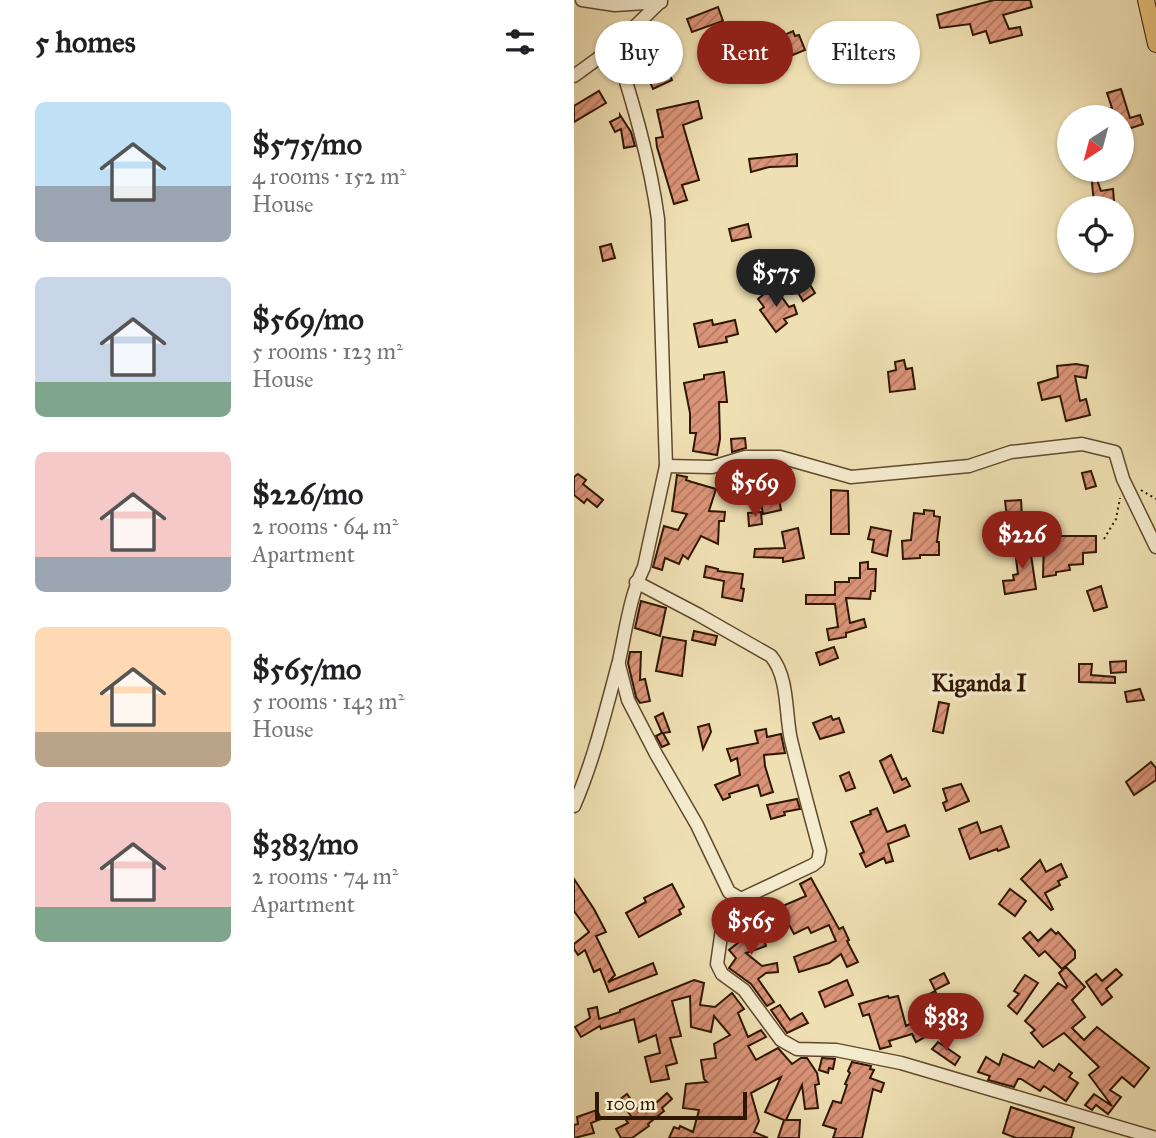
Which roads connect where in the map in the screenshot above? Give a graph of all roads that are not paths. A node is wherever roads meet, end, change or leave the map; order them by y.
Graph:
1 (582, 0) edge
2 (1146, 0) edge
3 (662, 2) edge
4 (642, 21) edge
5 (1156, 44) edge
6 (595, 61) edge
7 (574, 76) edge
8 (628, 84) edge
9 (666, 466) junction
10 (1156, 547) edge
11 (636, 582) junction
12 (619, 661) junction
13 (574, 806) edge
14 (741, 899) junction
15 (1156, 1138) edge

1 - 3 street
2 - 5 main road
3 - 4 street
6 - 7 street
8 - 9 street
9 - 10 street
9 - 11 street
11 - 12 street
11 - 14 street
12 - 13 street
12 - 14 street
14 - 15 street

